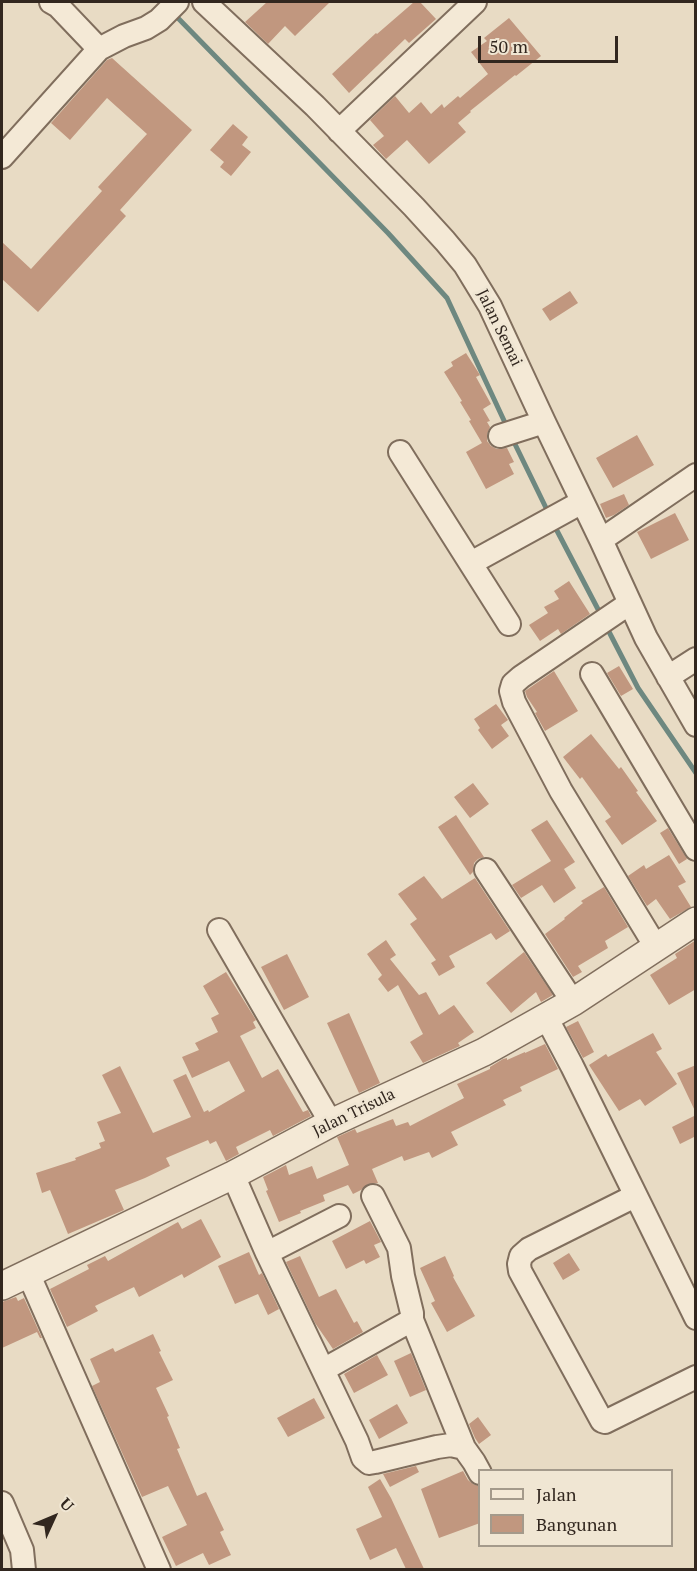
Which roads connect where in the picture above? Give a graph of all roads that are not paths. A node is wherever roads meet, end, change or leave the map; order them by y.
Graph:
1 (51, 2) edge
2 (177, 2) edge
3 (204, 2) edge
4 (474, 2) edge
5 (99, 49) junction
6 (339, 131) junction
7 (2, 157) edge
8 (400, 452) dead end
9 (696, 476) edge
10 (572, 507) junction
11 (601, 540) junction
12 (471, 563) junction
13 (624, 608) junction
14 (509, 624) dead end
15 (696, 658) edge
16 (592, 674) dead end
17 (668, 677) junction
18 (696, 725) edge
19 (696, 849) edge
20 (486, 870) dead end
21 (696, 921) edge
22 (219, 930) dead end
23 (656, 948) junction
24 (573, 1002) junction
25 (546, 1017) junction
26 (331, 1122) junction
27 (233, 1174) junction
28 (374, 1196) dead end
29 (635, 1196) junction
30 (339, 1216) dead end
31 (267, 1253) junction
32 (28, 1273) junction
33 (2, 1286) edge
34 (696, 1318) edge
35 (412, 1320) junction
36 (323, 1370) junction
37 (696, 1377) edge
38 (464, 1448) junction
39 (478, 1469) edge
40 (2, 1503) edge
41 (24, 1569) edge
42 (159, 1569) edge

1 - 5 street
2 - 5 street
3 - 6 street, Jalan Semai
4 - 6 street
5 - 7 street
6 - 10 street, Jalan Semai
8 - 12 street
9 - 11 street
10 - 11 street, Jalan Semai
10 - 12 street
11 - 13 street, Jalan Semai
12 - 14 street
13 - 17 street, Jalan Semai
13 - 23 street
15 - 17 street
16 - 19 street
17 - 18 street, Jalan Semai
20 - 24 street
21 - 23 street, Jalan Trisula
22 - 26 street
23 - 24 street, Jalan Trisula
24 - 25 street, Jalan Trisula
25 - 26 street, Jalan Trisula
25 - 29 street
26 - 27 street, Jalan Trisula
27 - 31 street
27 - 32 street, Jalan Trisula
28 - 35 street
29 - 34 street
29 - 37 street
30 - 31 street
31 - 36 street
32 - 33 street, Jalan Trisula
32 - 42 street
35 - 36 street
35 - 38 street
36 - 38 street
38 - 39 street
40 - 41 street

